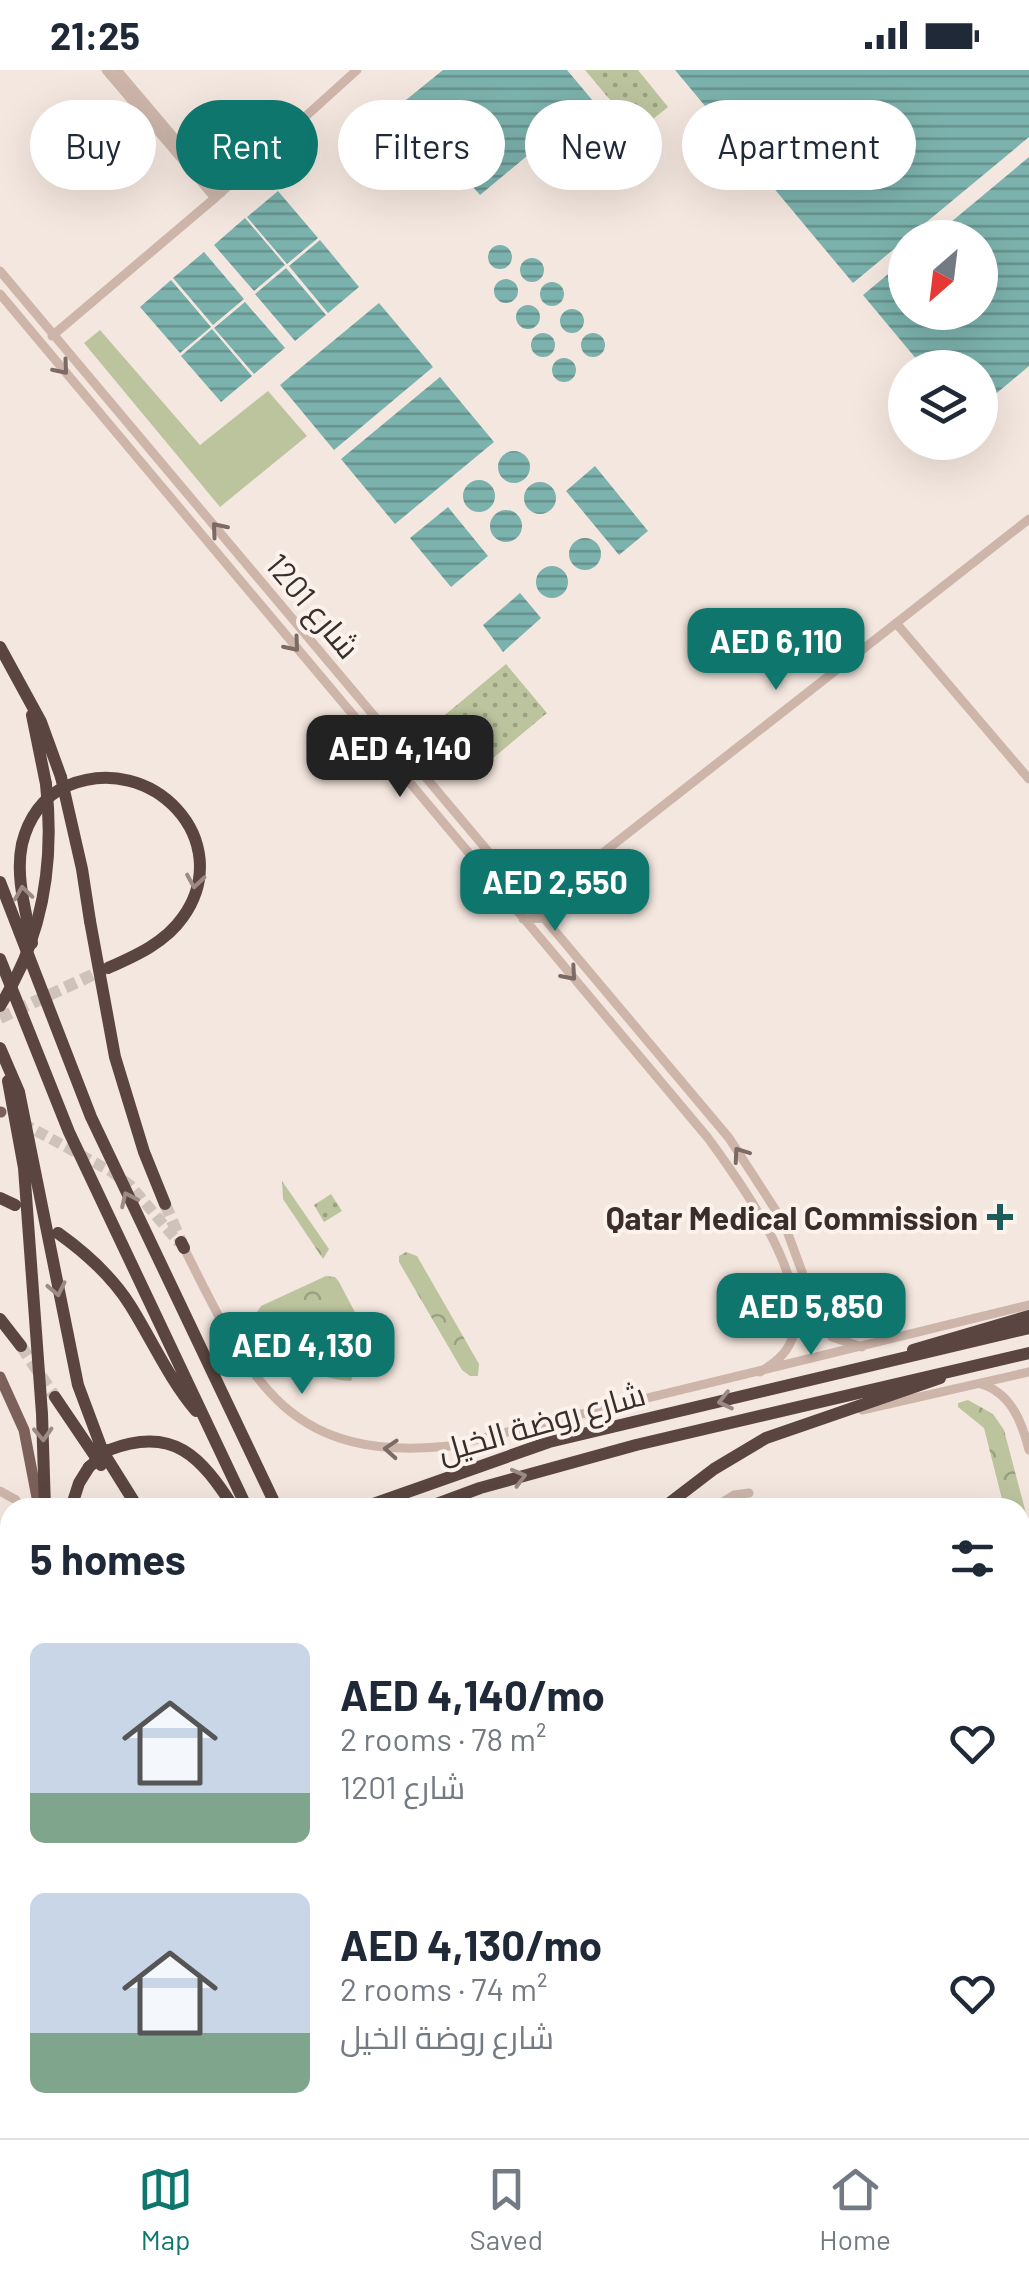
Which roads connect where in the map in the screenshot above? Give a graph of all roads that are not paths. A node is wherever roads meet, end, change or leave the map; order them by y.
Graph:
1 (106, 70) edge
2 (117, 70) edge
3 (357, 70) edge
4 (218, 196) junction
5 (0, 271) edge
6 (0, 294) edge
7 (54, 334) junction
8 (42, 344) junction
9 (1029, 520) edge
10 (896, 624) junction
11 (0, 647) edge
12 (31, 708) junction
13 (375, 717) junction
14 (364, 727) junction
15 (1029, 779) edge
16 (0, 882) edge
17 (556, 898) junction
18 (532, 904) junction
19 (544, 918) junction
20 (522, 920) junction
21 (0, 959) edge
22 (108, 968) tunnel mouth
23 (40, 990) junction
24 (0, 1006) edge
25 (2, 1054) edge
26 (0, 1198) edge
27 (164, 1204) tunnel mouth
28 (15, 1205) dead end
29 (58, 1233) dead end
30 (181, 1244) tunnel mouth
31 (1029, 1305) edge
32 (794, 1314) junction
33 (1029, 1316) edge
34 (819, 1318) junction
35 (0, 1319) edge
36 (1029, 1328) edge
37 (22, 1346) tunnel mouth
38 (862, 1346) junction
39 (1029, 1353) edge
40 (884, 1364) junction
41 (955, 1370) junction
42 (760, 1372) junction
43 (1029, 1372) edge
44 (0, 1376) edge
45 (978, 1384) junction
46 (55, 1397) tunnel mouth
47 (830, 1414) junction
48 (1029, 1414) edge
49 (209, 1426) junction
50 (1025, 1434) junction
51 (1029, 1450) edge
52 (749, 1494) dead end
53 (40, 1498) edge
54 (42, 1498) edge
55 (74, 1498) edge
56 (128, 1498) edge
57 (129, 1498) edge
58 (227, 1498) edge
59 (242, 1498) edge
60 (272, 1498) edge
61 (389, 1498) edge
62 (453, 1498) edge
63 (676, 1498) edge
64 (729, 1498) edge

1 - 4 street
2 - 4 street
3 - 4 street
4 - 7 street
5 - 7 street, شارع 1201
6 - 8 street, شارع 1201
7 - 8 street
13 -> 7 street, شارع 1201
8 -> 14 street, شارع 1201
9 - 10 street
10 - 15 street
10 - 17 street
11 - 12 highway
12 - 24 highway, bridge
12 - 27 highway, bridge
13 - 14 street
13 - 18 street, شارع 1201
14 - 20 street, شارع 1201
16 - 23 highway
17 - 18 street
17 - 19 street
18 - 19 street, شارع 1201
19 - 20 street
34 -> 19 street, شارع 1201
20 -> 32 street, شارع 1201
21 - 49 highway
23 -> 22 highway
60 -> 23 highway
25 -> 54 highway
25 -> 57 highway
26 - 28 highway
29 - 49 highway
42 -> 30 street, شارع روضة الخيل
31 - 38 street, شارع روضة الخيل
32 - 34 street
32 - 42 street
33 - 40 highway
34 - 38 street
35 - 37 highway
36 - 40 highway, شارع روضة الخيل
38 - 42 street, شارع روضة الخيل
39 - 41 highway, شارع روضة الخيل
40 -> 61 highway, شارع روضة الخيل
41 - 47 highway
62 -> 41 highway, شارع روضة الخيل
43 - 45 street
44 - 53 main road
45 - 47 street
45 - 50 street
46 - 56 highway
47 - 63 highway
48 - 50 street
49 - 59 highway
50 - 51 street
52 - 64 street
55 - 58 highway, bridge

